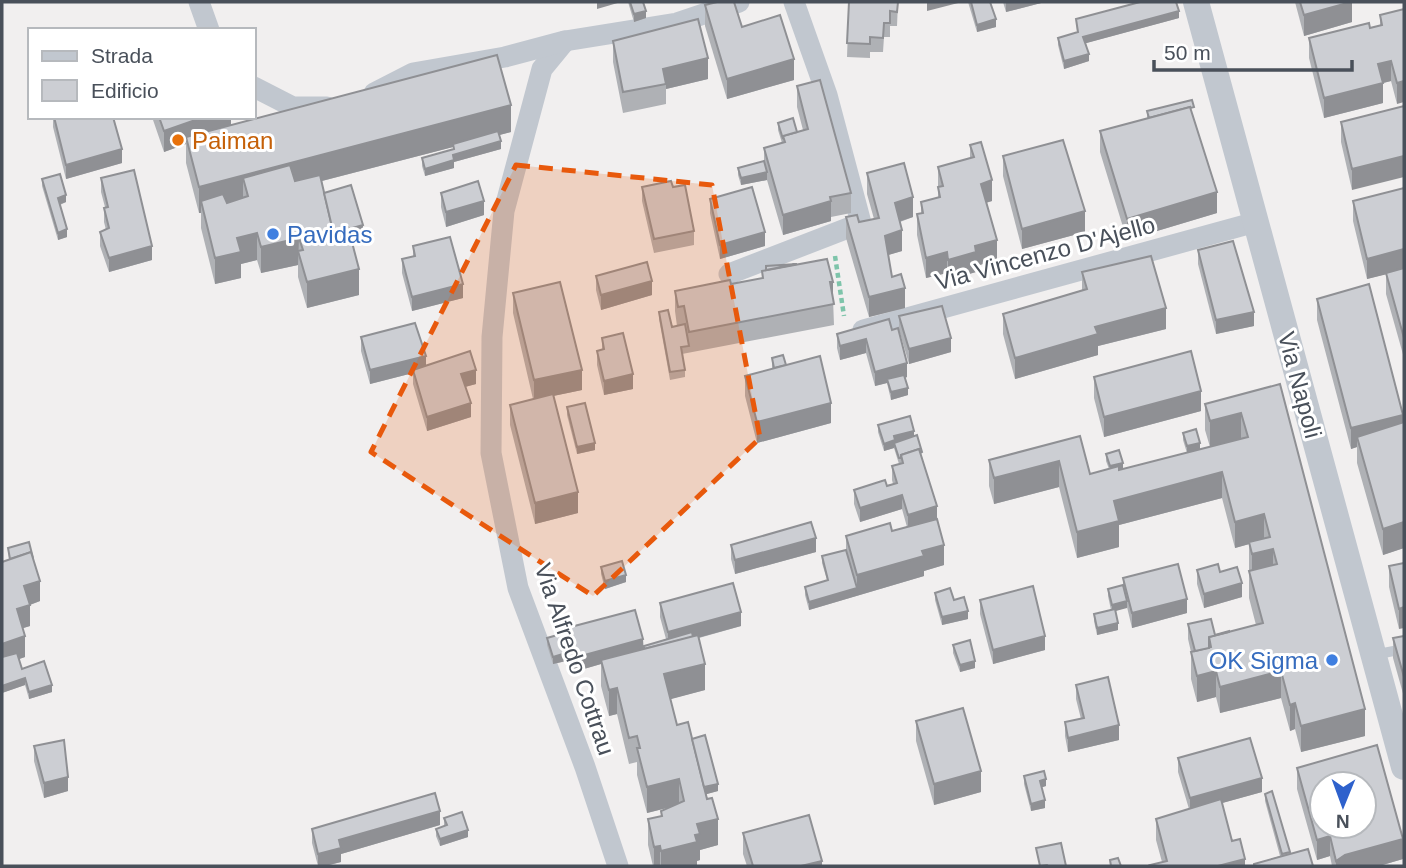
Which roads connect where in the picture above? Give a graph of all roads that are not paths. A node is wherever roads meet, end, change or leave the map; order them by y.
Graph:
1 (199, 2) edge
2 (739, 2) edge
3 (794, 2) edge
4 (1196, 2) edge
5 (208, 28) edge
6 (559, 48) junction
7 (256, 88) edge
8 (1256, 222) junction
9 (729, 274) dead end
10 (847, 334) edge
11 (1404, 649) edge
12 (1373, 655) junction
13 (1404, 767) edge
14 (618, 866) edge

1 - 5 street
2 - 6 street
3 - 9 street
4 - 8 street, Via Napoli
6 - 7 street
6 - 14 street, Via Alfredo Cottrau
8 - 10 street, Via Vincenzo D'Ajello
8 - 12 street, Via Napoli
11 - 12 lane
12 - 13 street, Via Napoli

